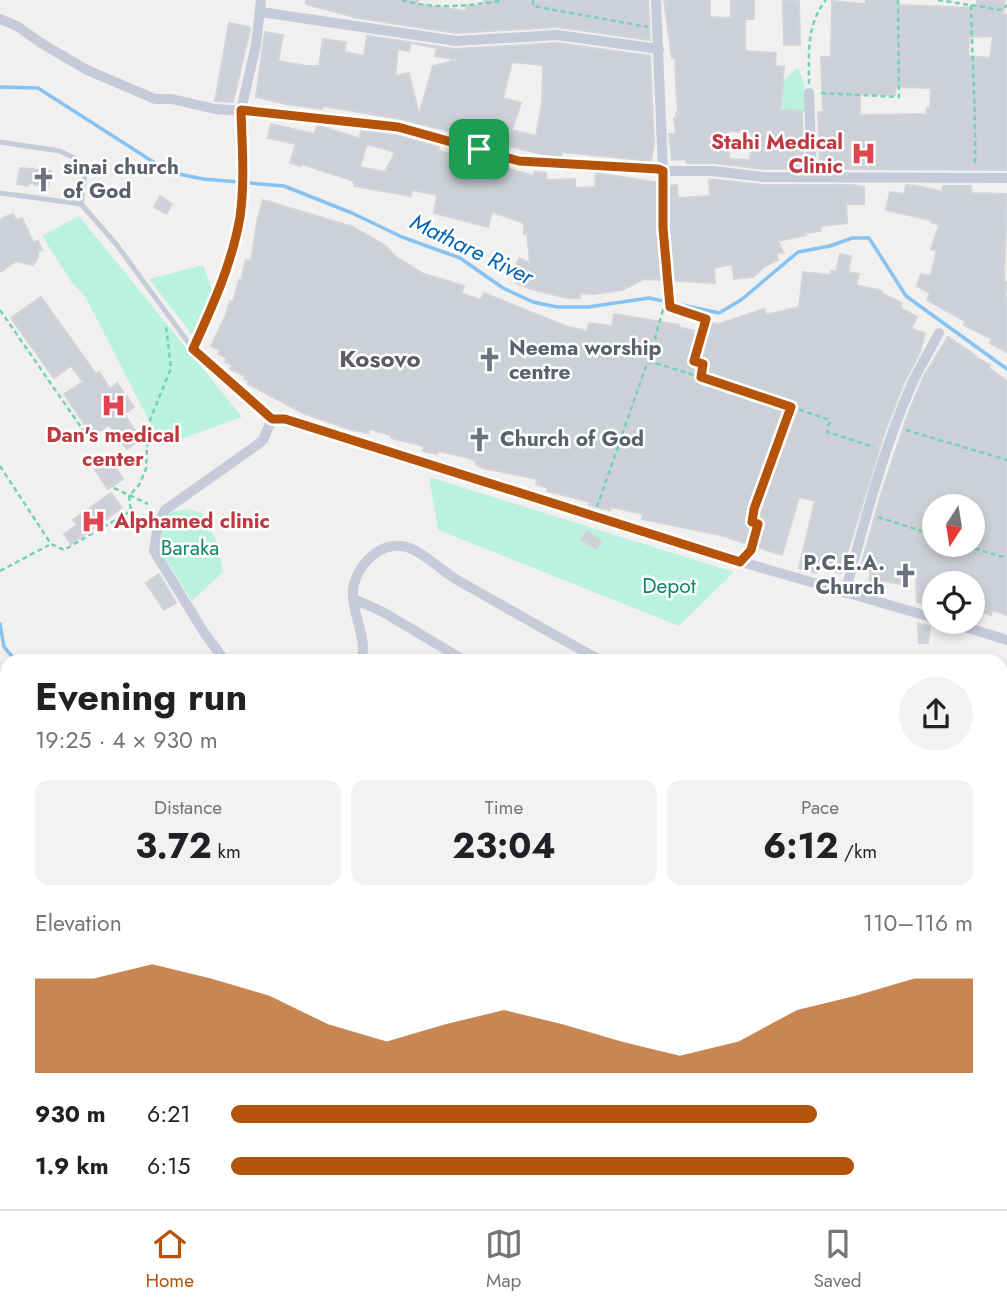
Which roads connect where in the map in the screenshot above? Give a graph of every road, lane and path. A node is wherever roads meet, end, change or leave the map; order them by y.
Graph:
1 (261, 0) edge
2 (402, 0) edge
3 (504, 0) edge
4 (533, 0) edge
5 (656, 0) edge
6 (826, 0) edge
7 (898, 0) edge
8 (937, 0) edge
9 (971, 5) junction
10 (1007, 5) edge
11 (261, 12) junction
12 (0, 19) edge
13 (658, 29) junction
14 (659, 48) junction
15 (809, 93) junction
16 (241, 110) junction
17 (0, 142) edge
18 (663, 171) junction
19 (812, 177) junction
20 (1007, 178) edge
21 (975, 179) junction
22 (0, 193) edge
23 (81, 204) junction
24 (670, 307) junction
25 (0, 310) edge
26 (164, 310) junction
27 (939, 333) dead end
28 (193, 349) junction
29 (648, 361) junction
30 (701, 377) junction
31 (791, 407) junction
32 (272, 419) junction
33 (896, 428) junction
34 (85, 433) dead end
35 (887, 452) junction
36 (1007, 460) edge
37 (0, 466) edge
38 (114, 488) dead end
39 (130, 495) junction
40 (148, 504) dead end
41 (867, 514) junction
42 (593, 517) junction
43 (922, 531) edge
44 (51, 544) junction
45 (985, 552) edge
46 (1007, 558) edge
47 (740, 562) junction
48 (0, 571) edge
49 (845, 593) junction
50 (354, 599) junction
51 (922, 615) edge
52 (985, 633) edge
53 (1007, 640) edge
54 (220, 654) edge
55 (363, 654) edge
56 (454, 654) edge
57 (590, 654) edge

1 - 11 street
2 - 3 path
4 - 13 path
5 - 13 street
6 - 15 path
7 - 15 path
8 - 9 path
9 - 10 path
9 - 21 path
11 - 14 street
11 - 16 street
12 - 16 street
13 - 14 street
14 - 18 street
15 - 19 street
16 - 18 street
16 - 28 street
17 - 23 lane
18 - 19 street
18 - 24 path
19 - 21 street
20 - 21 street
22 - 23 lane
23 - 26 lane
24 - 29 path
24 - 30 path
25 - 34 path
26 - 28 lane
26 - 39 path
27 - 33 street
28 - 32 street
29 - 30 path
29 - 42 path
30 - 31 path
31 - 35 path
31 - 47 path
32 - 42 street
32 - 54 street
33 - 35 street
33 - 36 path
35 - 41 street
37 - 44 path
38 - 39 path
39 - 40 path
39 - 44 path
41 - 43 path
41 - 49 street
42 - 47 street
44 - 48 path
45 - 46 path
47 - 49 street
49 - 51 street
50 - 55 street
50 - 56 street
50 - 57 street
52 - 53 street

